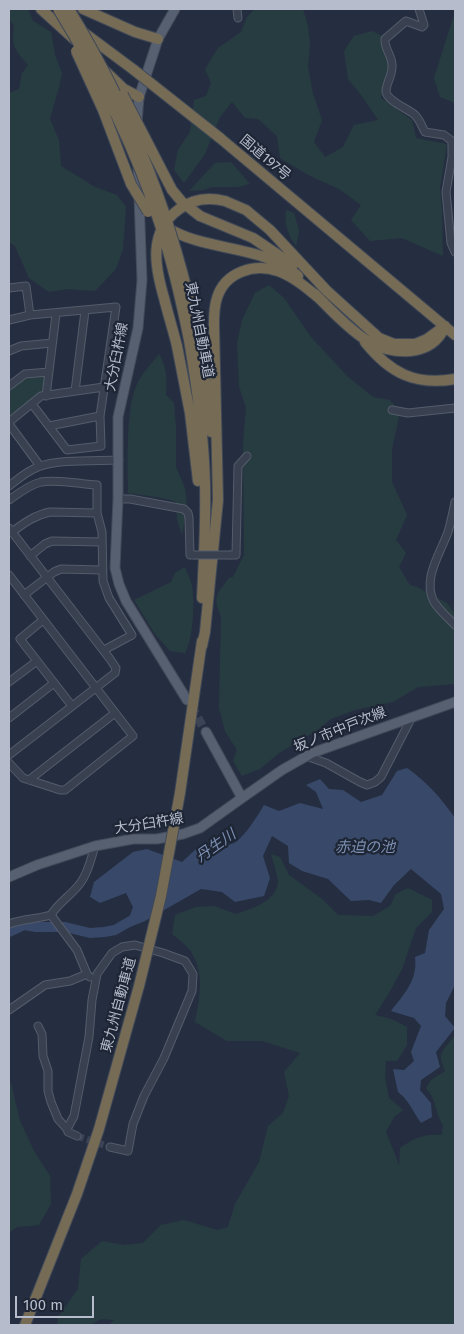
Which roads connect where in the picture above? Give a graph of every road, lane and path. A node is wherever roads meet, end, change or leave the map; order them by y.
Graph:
1 (41, 9) edge
2 (55, 9) edge
3 (68, 9) edge
4 (83, 9) edge
5 (175, 9) edge
6 (237, 9) edge
7 (419, 9) edge
8 (238, 18) dead end
9 (77, 22) junction
10 (158, 39) junction
11 (140, 97) junction
12 (455, 252) edge
13 (370, 263) junction
14 (9, 288) edge
15 (324, 295) junction
16 (85, 311) junction
17 (56, 314) junction
18 (30, 316) junction
19 (9, 320) edge
20 (445, 326) junction
21 (357, 334) junction
22 (455, 335) edge
23 (193, 339) junction
24 (422, 342) junction
25 (52, 343) junction
26 (9, 351) edge
27 (49, 372) junction
28 (9, 374) edge
29 (455, 379) edge
30 (12, 384) edge
31 (104, 387) junction
32 (75, 391) junction
33 (46, 396) junction
34 (32, 404) junction
35 (455, 408) edge
36 (392, 410) dead end
37 (100, 416) junction
38 (9, 423) edge
39 (49, 426) junction
40 (248, 456) dead end
41 (119, 460) junction
42 (40, 466) junction
43 (10, 482) edge
44 (118, 499) junction
45 (9, 500) edge
46 (455, 502) edge
47 (97, 513) junction
48 (11, 530) edge
49 (102, 542) junction
50 (30, 556) junction
51 (204, 564) junction
52 (102, 570) junction
53 (9, 575) edge
54 (47, 577) junction
55 (24, 595) junction
56 (43, 620) junction
57 (455, 625) edge
58 (202, 646) junction
59 (104, 650) junction
60 (37, 660) junction
61 (10, 680) edge
62 (196, 681) junction
63 (54, 683) junction
64 (96, 688) junction
65 (187, 700) tunnel mouth
66 (455, 702) edge
67 (72, 706) junction
68 (115, 713) junction
69 (412, 717) junction
70 (9, 718) edge
71 (206, 732) tunnel mouth
72 (9, 755) edge
73 (306, 756) junction
74 (9, 763) edge
75 (29, 780) junction
76 (242, 798) junction
77 (96, 846) junction
78 (9, 877) edge
79 (51, 916) junction
80 (9, 924) edge
81 (86, 974) junction
82 (94, 982) junction
83 (9, 1010) edge
84 (38, 1026) dead end
85 (67, 1129) junction
86 (77, 1136) tunnel mouth
87 (110, 1147) tunnel mouth
88 (25, 1325) edge

1 - 11 highway
2 - 13 highway, 国道197号, bridge
2 - 15 highway, bridge
2 - 23 highway, 東九州自動車道, bridge
3 - 9 highway, 東九州自動車道, bridge
4 - 10 highway
5 - 10 main road, 大分臼杵線
6 - 8 street
7 - 12 street
9 - 15 highway, bridge
9 - 23 highway, 東九州自動車道, bridge
10 - 11 main road, 大分臼杵線
11 - 41 main road, 大分臼杵線
13 - 20 highway, 国道197号
13 - 24 highway
14 - 18 street
15 - 21 highway
15 - 24 highway
15 - 51 highway, bridge
15 - 58 highway
16 - 17 street
16 - 31 street
16 - 32 street
17 - 18 street
17 - 25 street
18 - 19 street
20 - 21 highway
20 - 22 highway, 国道197号
20 - 24 highway
21 - 29 highway
23 - 51 highway, 東九州自動車道
23 - 58 highway, 東九州自動車道
25 - 26 street
25 - 27 street
27 - 30 street
27 - 33 street
28 - 30 street
31 - 32 street
31 - 37 street
32 - 33 street
33 - 34 street
34 - 38 street
34 - 39 street
35 - 36 street
37 - 39 street
37 - 39 street
38 - 42 street
40 - 44 street, bridge
41 - 42 street
41 - 44 main road, 大分臼杵線
42 - 43 street
44 - 65 main road, 大分臼杵線
45 - 47 street
46 - 57 street
47 - 48 street
47 - 49 street
48 - 50 street
49 - 50 street
49 - 52 street
50 - 54 street
51 - 62 highway, 東九州自動車道
52 - 54 street
52 - 59 street
53 - 55 street
54 - 55 street
54 - 59 street
55 - 56 street
56 - 60 street
56 - 64 street
58 - 62 highway, 東九州自動車道
59 - 64 street
60 - 61 street
60 - 63 street
62 - 88 highway, 東九州自動車道, bridge
63 - 67 street
63 - 70 street
64 - 67 street
64 - 68 street
66 - 69 main road, 坂ノ市中戸次線
67 - 72 street
68 - 75 street
68 - 75 street
69 - 73 main road, 坂ノ市中戸次線
69 - 73 street
71 - 76 main road
73 - 76 main road, 坂ノ市中戸次線
74 - 75 street
76 - 77 main road, 大分臼杵線
77 - 78 main road, 大分臼杵線
77 - 79 street
79 - 80 street
79 - 81 street
81 - 82 street
81 - 83 street
82 - 85 street
82 - 87 street
84 - 85 street
85 - 86 street

